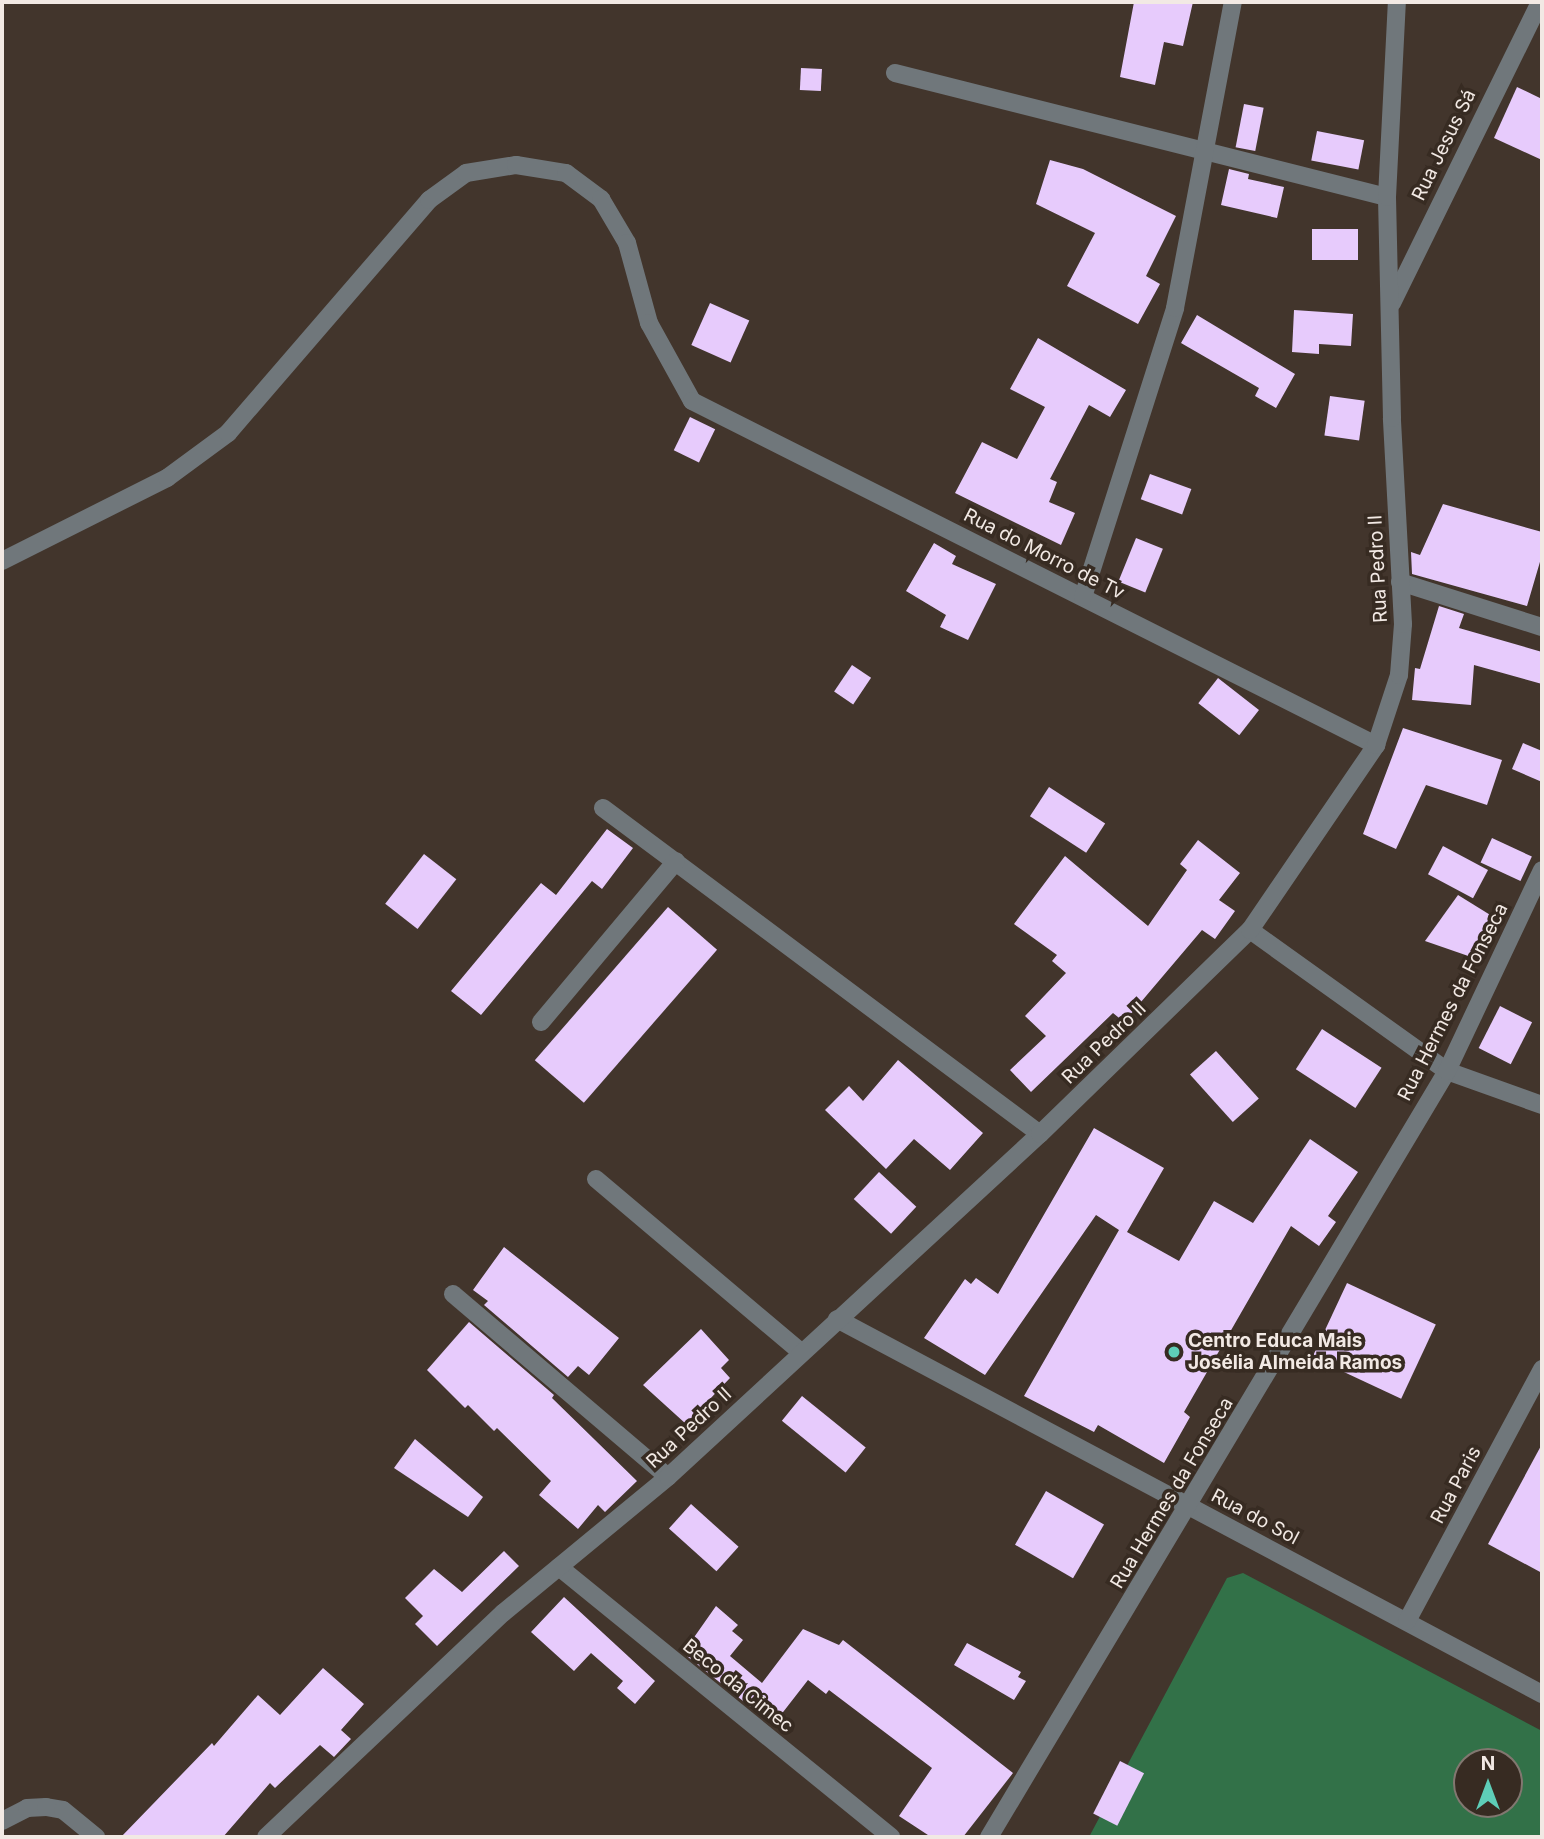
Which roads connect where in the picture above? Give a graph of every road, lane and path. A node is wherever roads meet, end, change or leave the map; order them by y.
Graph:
1 (1233, 2) edge
2 (1397, 2) edge
3 (1540, 2) edge
4 (895, 73) dead end
5 (1207, 149) junction
6 (1387, 197) junction
7 (1390, 308) junction
8 (2, 561) edge
9 (1400, 582) junction
10 (1083, 597) junction
11 (1542, 627) edge
12 (1376, 745) junction
13 (603, 808) dead end
14 (676, 861) junction
15 (1542, 870) edge
16 (1250, 930) junction
17 (541, 1022) dead end
18 (1447, 1071) junction
19 (1542, 1105) edge
20 (1040, 1134) junction
21 (596, 1179) dead end
22 (453, 1294) dead end
23 (837, 1319) junction
24 (801, 1352) junction
25 (1542, 1369) edge
26 (668, 1477) junction
27 (1189, 1507) junction
28 (559, 1567) junction
29 (1407, 1622) junction
30 (1542, 1694) edge
31 (2, 1821) edge
32 (96, 1837) edge
33 (266, 1837) edge
34 (891, 1837) edge
35 (989, 1837) edge

1 - 5 street
2 - 6 street, Rua Pedro II
3 - 7 street, Rua Jesus Sá
4 - 5 street
5 - 6 street
5 - 10 street
6 - 7 street, Rua Pedro II
7 - 9 street, Rua Pedro II
8 - 10 street, Rua do Morro de Tv
9 - 11 street
9 - 12 street, Rua Pedro II
10 - 12 street, Rua do Morro de Tv
12 - 16 street, Rua Pedro II
13 - 14 street
14 - 17 street
14 - 20 street
15 - 18 street, Rua Hermes da Fonseca
16 - 18 street
16 - 20 street, Rua Pedro II
18 - 19 street
18 - 27 street, Rua Hermes da Fonseca
20 - 23 street, Rua Pedro II
21 - 24 street
22 - 26 street
23 - 24 street, Rua Pedro II
23 - 27 street, Rua do Sol
24 - 26 street, Rua Pedro II
25 - 29 street, Rua Paris
26 - 28 street, Rua Pedro II
27 - 29 street, Rua do Sol
27 - 35 street, Rua Hermes da Fonseca
28 - 33 street, Rua Pedro II
28 - 34 street, Beco da Cimec
29 - 30 street, Rua do Sol
31 - 32 street

